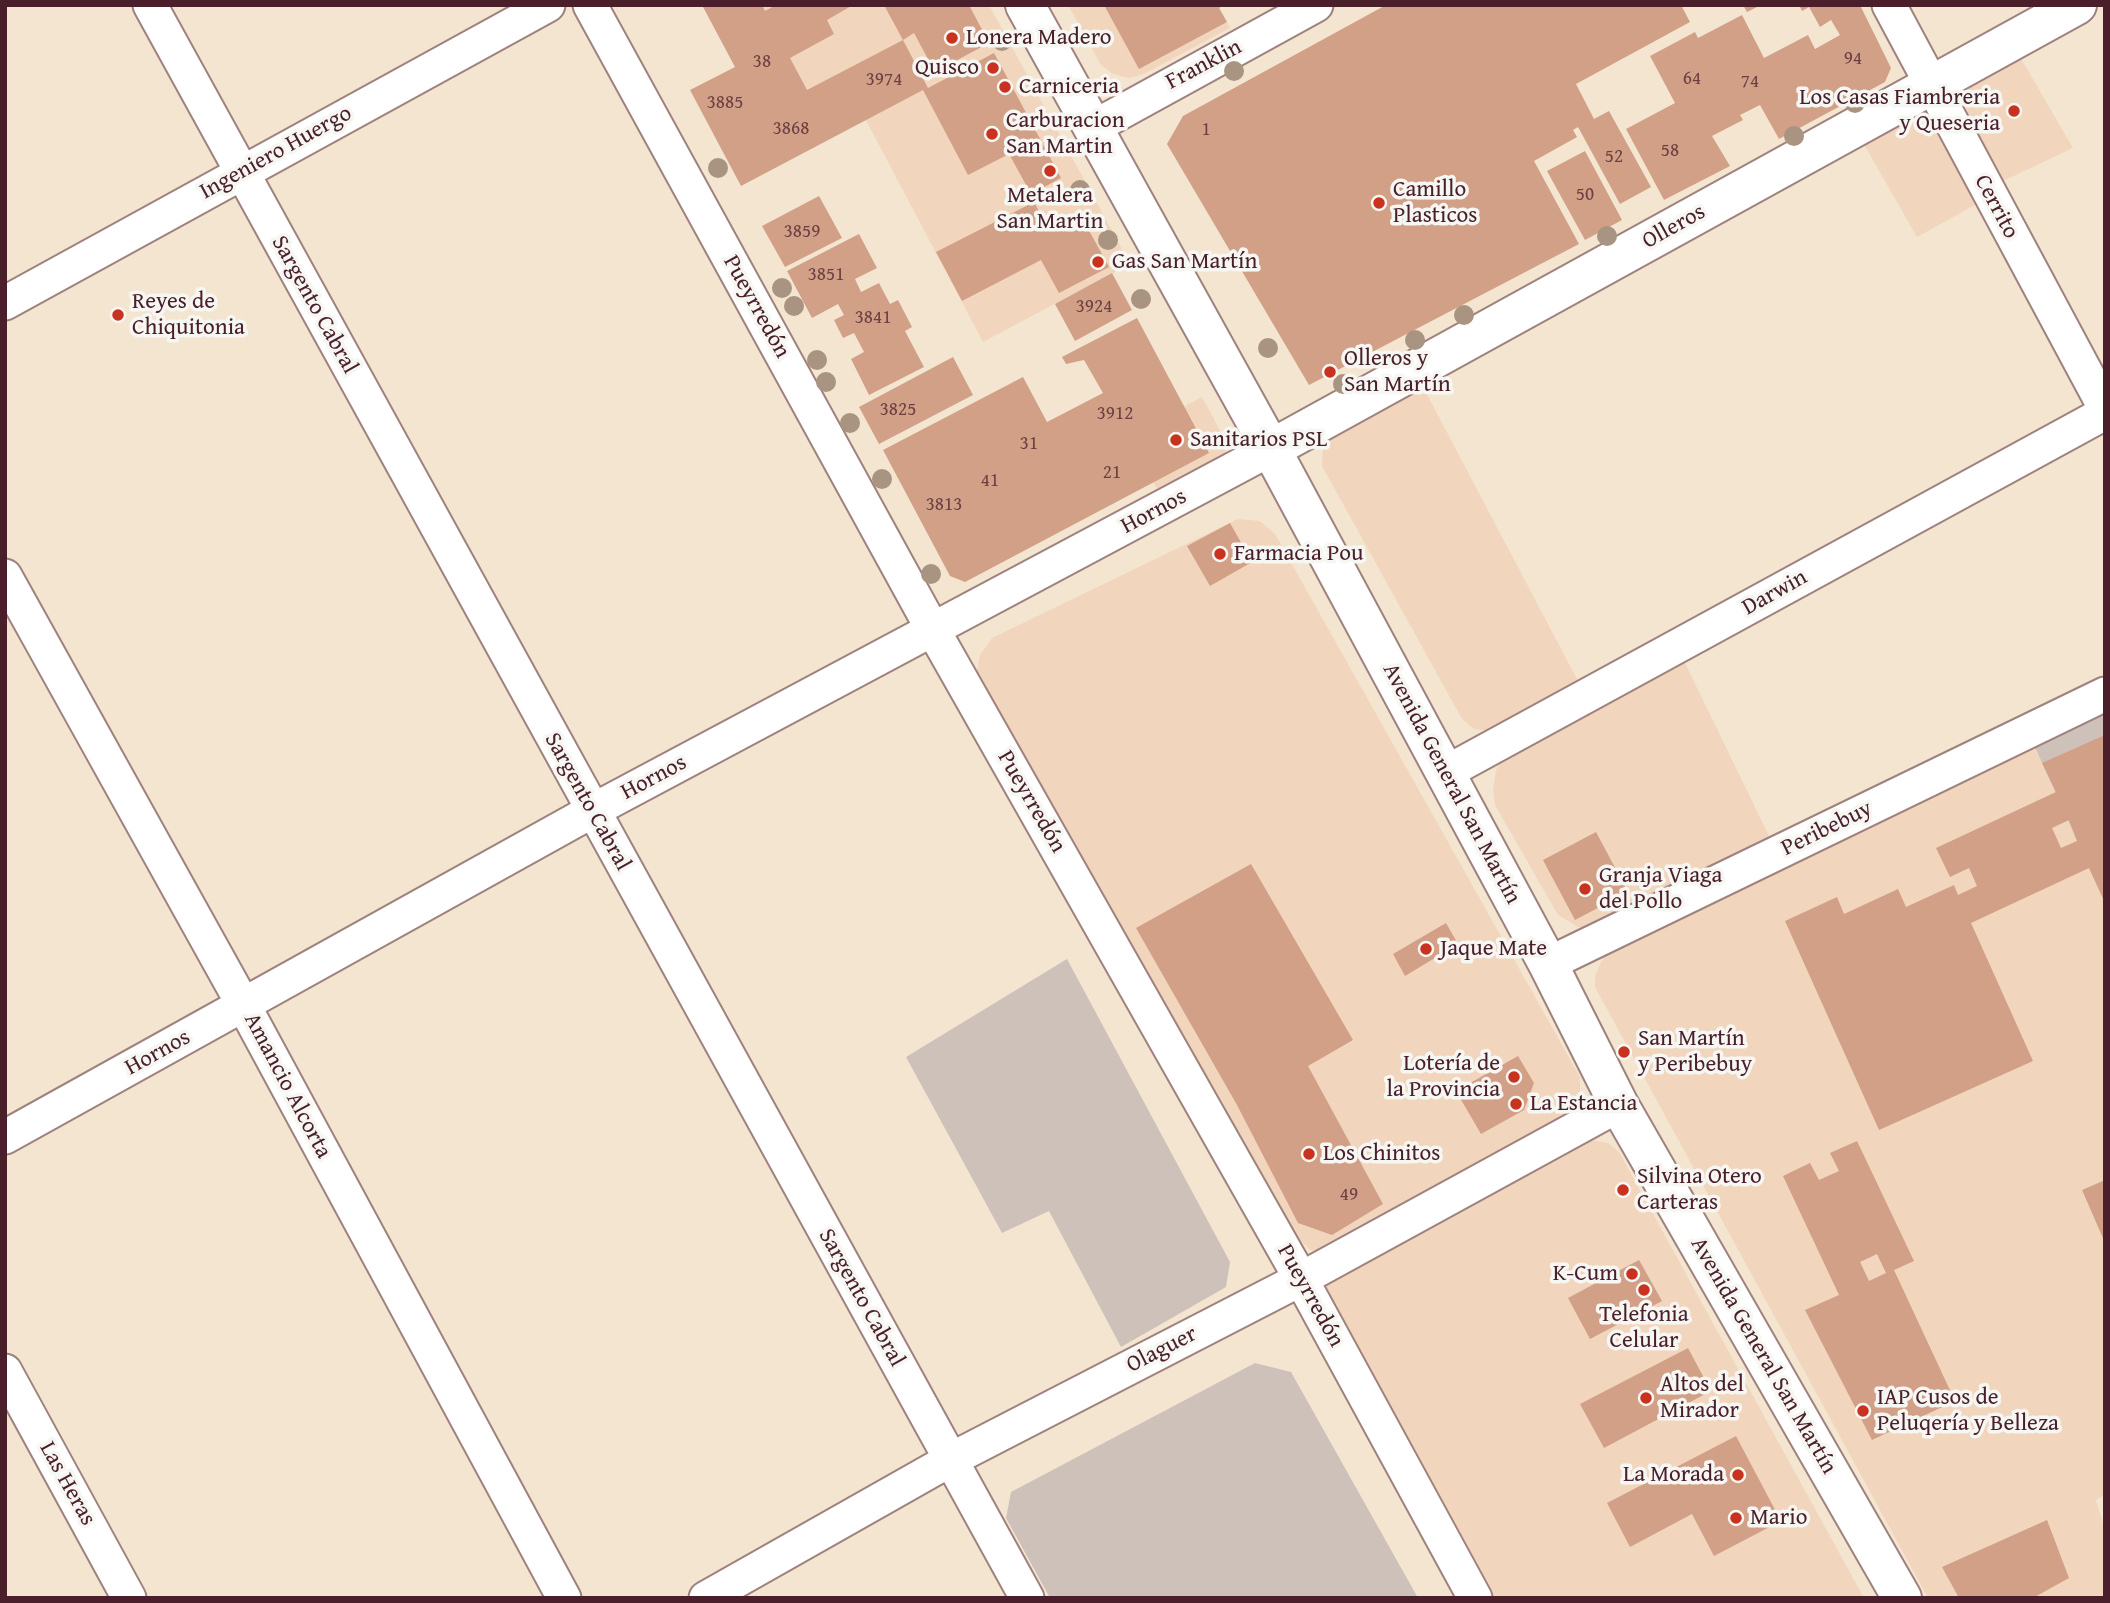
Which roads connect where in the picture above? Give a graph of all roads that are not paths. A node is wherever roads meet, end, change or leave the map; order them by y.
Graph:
1 (150, 5) edge
2 (548, 5) edge
3 (590, 5) edge
4 (1025, 5) edge
5 (1316, 5) edge
6 (1889, 5) edge
7 (2077, 5) edge
8 (1930, 85) junction
9 (1094, 127) junction
10 (240, 172) junction
11 (5, 303) edge
12 (2105, 408) edge
13 (2105, 413) edge
14 (1271, 449) junction
15 (5, 576) edge
16 (933, 630) junction
17 (2105, 694) edge
18 (1445, 773) junction
19 (592, 811) junction
20 (1548, 964) junction
21 (244, 1006) junction
22 (1619, 1105) junction
23 (5, 1137) edge
24 (1301, 1279) junction
25 (5, 1371) edge
26 (950, 1460) junction
27 (129, 1598) edge
28 (564, 1598) edge
29 (706, 1598) edge
30 (1027, 1598) edge
31 (1475, 1598) edge
32 (1902, 1598) edge

1 - 10 street, Sargento Cabral
2 - 10 street, Ingeniero Huergo
3 - 16 street, Pueyrredón
4 - 9 main road, Avenida General San Martín
5 - 9 street, Franklin
6 - 8 street, Cerrito
7 - 8 main road, Olleros
8 - 12 street, Cerrito
8 - 14 main road, Olleros
9 - 14 main road, Avenida General San Martín
10 - 11 street, Ingeniero Huergo
10 - 19 street, Sargento Cabral
13 - 18 street, Darwin
14 - 16 street, Hornos
14 - 18 main road, Avenida General San Martín
15 - 21 street, Amancio Alcorta
16 - 19 street, Hornos
16 - 24 street, Pueyrredón
17 - 20 street, Peribebuy
18 - 20 main road, Avenida General San Martín
19 - 21 street, Hornos
19 - 26 street, Sargento Cabral
20 - 22 main road, Avenida General San Martín
21 - 23 street, Hornos
21 - 28 street, Amancio Alcorta
22 - 24 street, Olaguer
22 - 32 main road, Avenida General San Martín
24 - 26 street, Olaguer
24 - 31 street, Pueyrredón
25 - 27 street, Las Heras
26 - 29 street, Olaguer
26 - 30 street, Sargento Cabral

